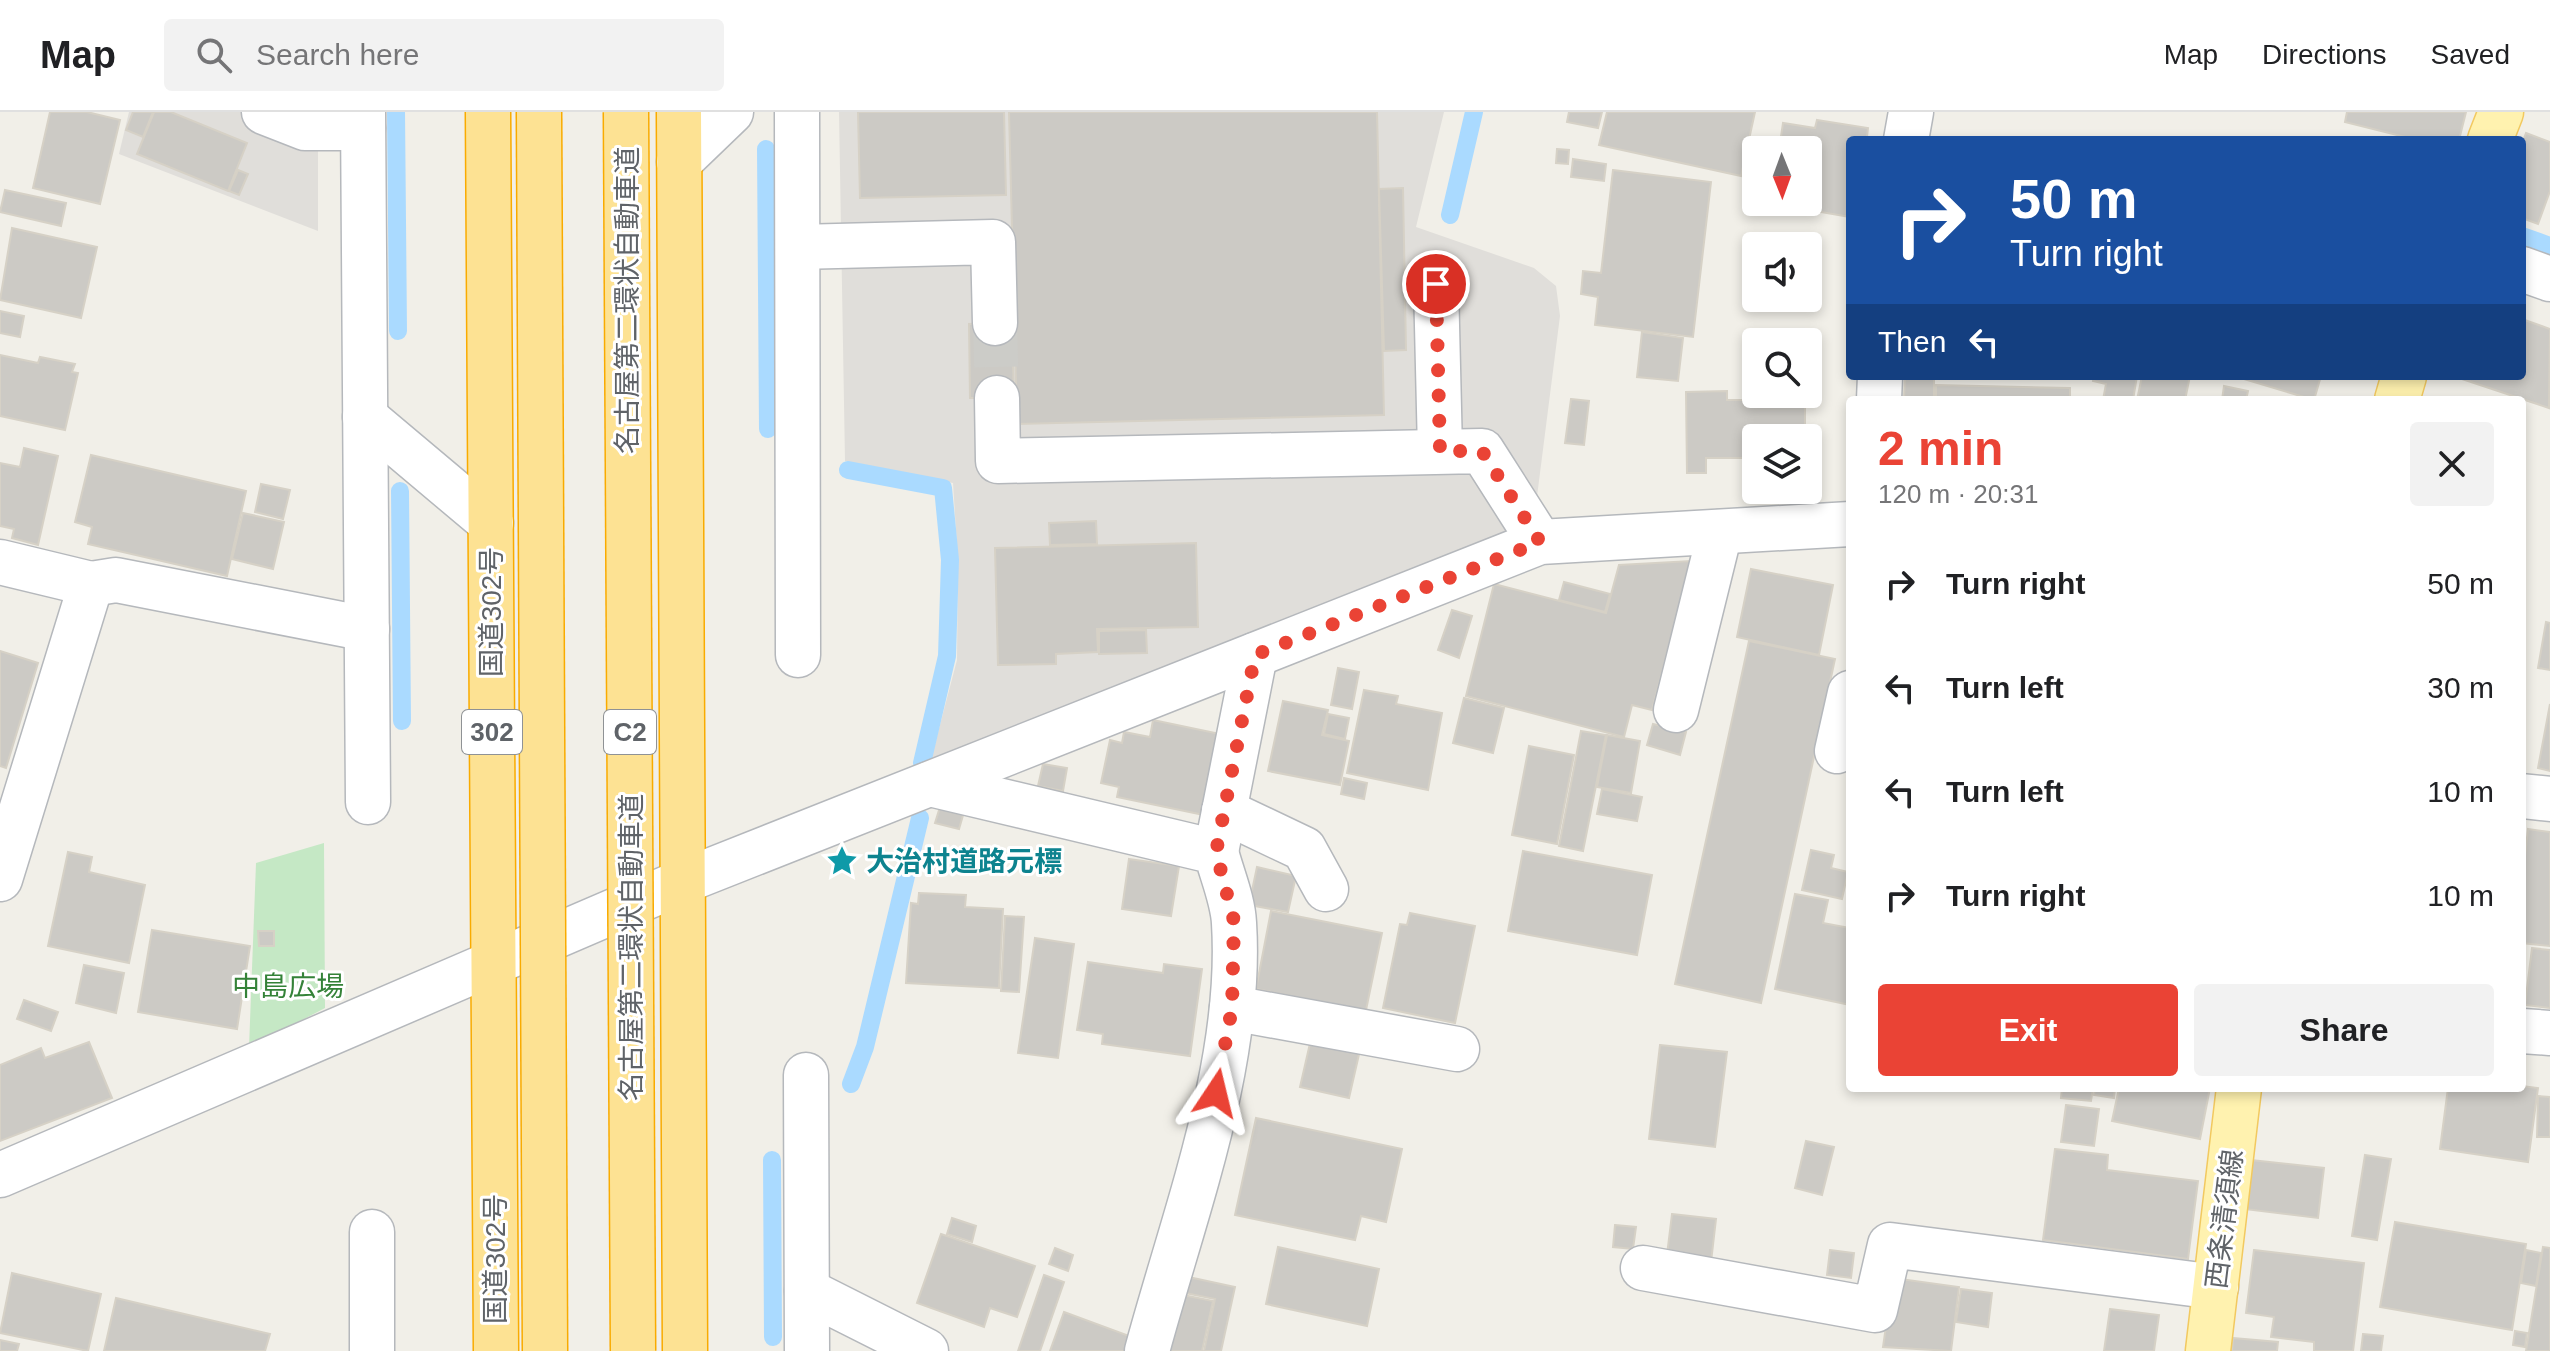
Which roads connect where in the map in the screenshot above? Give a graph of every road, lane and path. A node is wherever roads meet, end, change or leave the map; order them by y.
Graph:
1 (264, 112) edge
2 (488, 112) edge
3 (539, 112) edge
4 (626, 112) edge
5 (679, 112) edge
6 (731, 112) edge
7 (797, 112) edge
8 (1911, 112) edge
9 (2501, 112) edge
10 (363, 120) edge
11 (1907, 136) edge
12 (2492, 136) edge
13 (679, 162) junction
14 (798, 247) junction
15 (2526, 270) edge
16 (2550, 279) edge
17 (1436, 284) dead end
18 (995, 323) tunnel mouth
19 (997, 398) tunnel mouth
20 (365, 417) junction
21 (1440, 451) junction
22 (491, 523) junction
23 (1846, 524) edge
24 (1720, 532) junction
25 (1540, 542) junction
26 (0, 562) edge
27 (91, 584) junction
28 (367, 629) junction
29 (798, 655) dead end
30 (1255, 655) junction
31 (1676, 710) dead end
32 (1846, 711) edge
33 (1837, 751) dead end
34 (930, 784) junction
35 (2526, 796) edge
36 (2550, 799) edge
37 (368, 802) dead end
38 (1220, 832) junction
39 (0, 879) edge
40 (684, 881) junction
41 (1326, 889) dead end
42 (494, 966) junction
43 (1232, 1008) junction
44 (2526, 1031) edge
45 (2550, 1033) edge
46 (1457, 1049) dead end
47 (806, 1075) dead end
48 (2239, 1092) edge
49 (0, 1175) edge
50 (372, 1232) dead end
51 (1643, 1268) dead end
52 (2216, 1287) junction
53 (807, 1291) junction
54 (372, 1351) edge
55 (496, 1351) edge
56 (545, 1351) edge
57 (633, 1351) edge
58 (685, 1351) edge
59 (807, 1351) edge
60 (926, 1351) edge
61 (1147, 1351) edge
62 (2208, 1351) edge

1 - 10 street
2 - 22 highway, 国道302号 / 302
3 - 56 highway, bridge
4 - 57 highway, 名古屋第二環状自動車道 / C2, bridge
5 - 13 highway
6 - 13 street
7 - 14 street
8 - 11 street
9 - 12 main road
10 - 20 street
13 - 40 highway
14 - 18 street
14 - 29 street
15 - 16 street
17 - 21 street
19 - 21 street
20 - 22 street
20 - 28 street
21 - 25 street
22 - 42 highway, 国道302号 / 302
23 - 24 street
24 - 25 street
24 - 31 street
25 - 30 street
26 - 27 street
27 - 28 street
27 - 39 street
28 - 37 street
30 - 34 street
30 - 38 street
32 - 33 street
34 - 38 street
34 - 40 street
35 - 36 street
38 - 41 street
38 - 43 street
40 - 42 street
40 - 58 highway
42 - 49 street
42 - 55 highway, 国道302号 / 302
43 - 46 street
43 - 61 street
44 - 45 street
47 - 53 street
48 - 52 main road, 西条清須線
50 - 54 street
51 - 52 street
52 - 62 main road, 西条清須線
53 - 59 street
53 - 60 street

